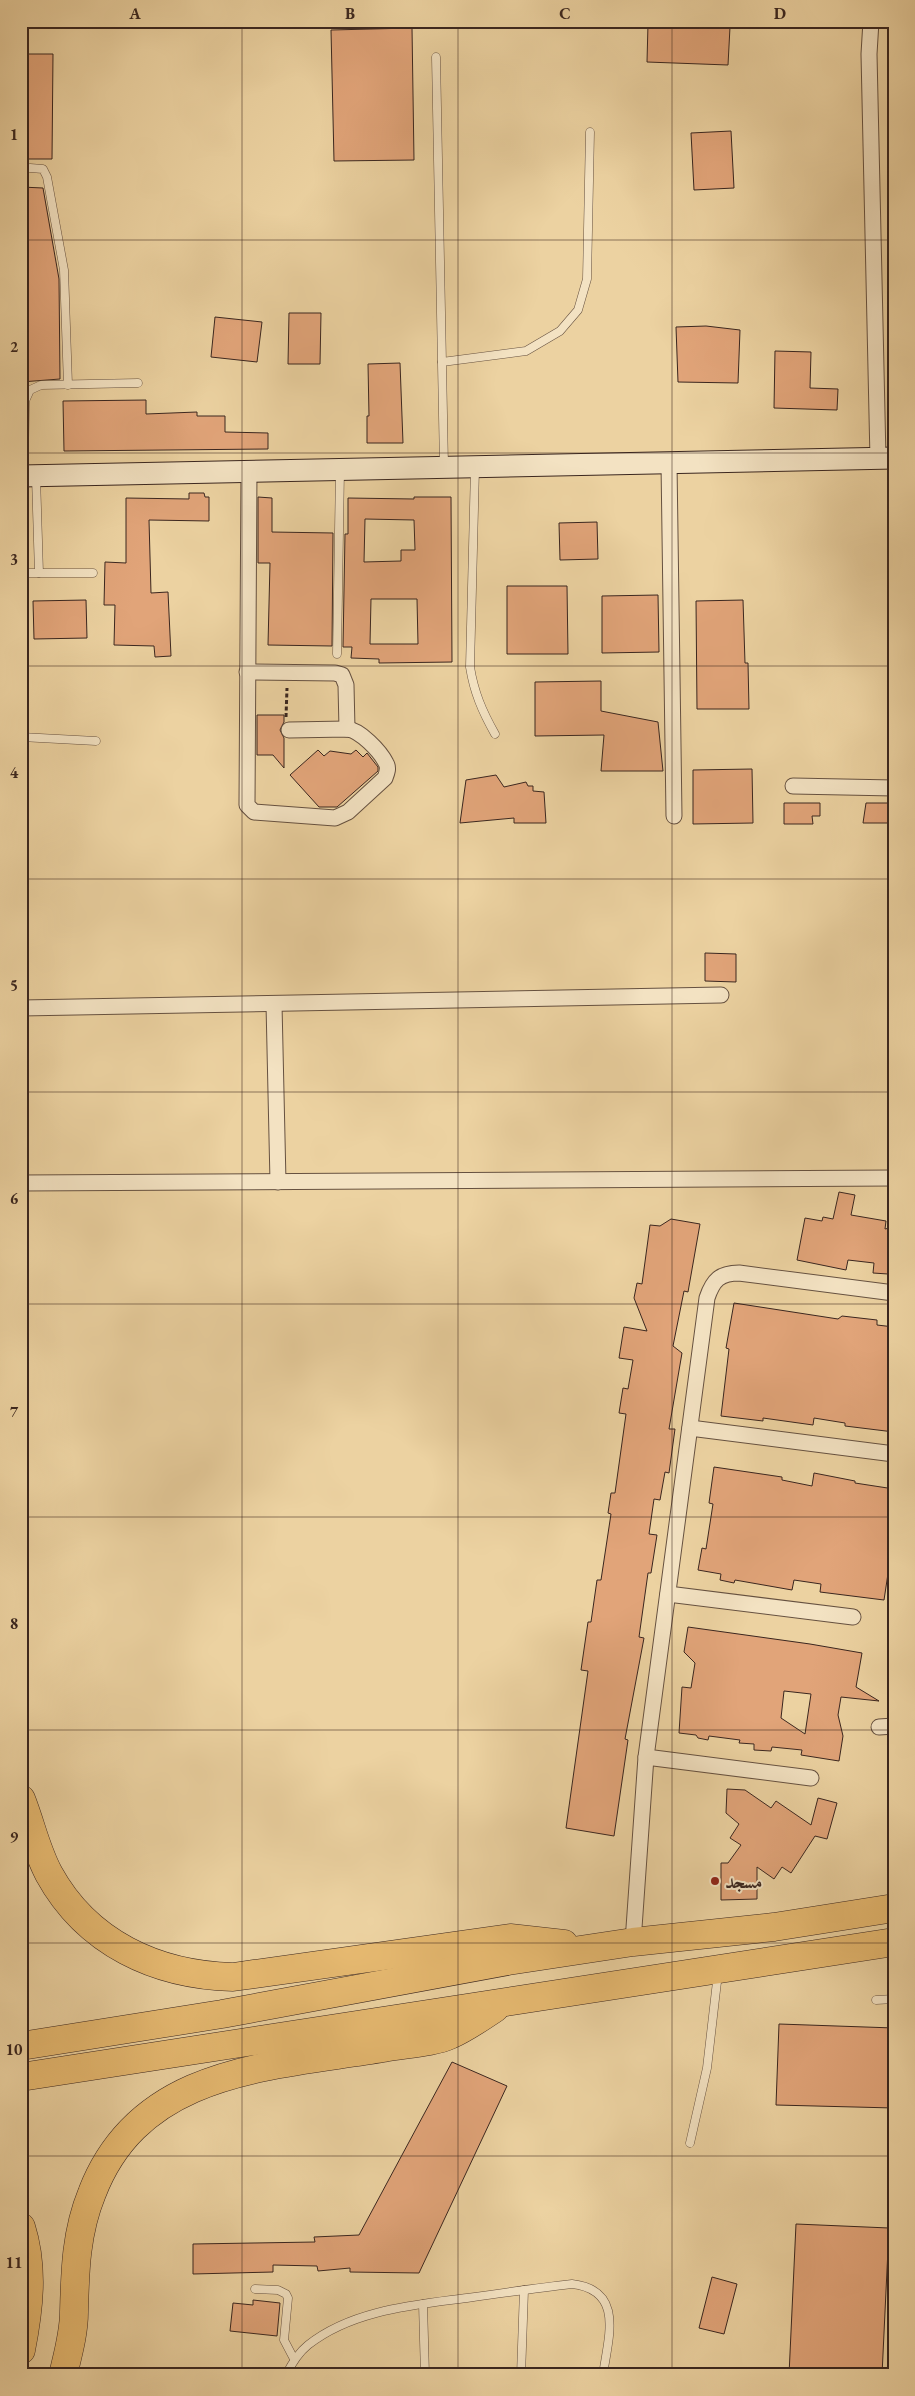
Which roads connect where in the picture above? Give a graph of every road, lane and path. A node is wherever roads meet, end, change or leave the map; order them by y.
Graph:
1 (871, 21) edge
2 (436, 57) dead end
3 (590, 132) dead end
4 (30, 168) dead end
5 (442, 362) junction
6 (138, 383) dead end
7 (68, 385) junction
8 (886, 458) edge
9 (669, 462) junction
10 (444, 466) junction
11 (475, 466) junction
12 (340, 468) junction
13 (248, 470) junction
14 (27, 475) edge
15 (21, 573) edge
16 (39, 573) junction
17 (93, 573) dead end
18 (337, 654) dead end
19 (247, 672) junction
20 (288, 672) junction
21 (347, 729) junction
22 (289, 730) joint
23 (495, 734) dead end
24 (21, 737) edge
25 (96, 740) dead end
26 (792, 786) dead end
27 (894, 788) edge
28 (674, 816) dead end
29 (721, 995) dead end
30 (274, 1004) junction
31 (21, 1008) edge
32 (894, 1178) edge
33 (278, 1182) junction
34 (21, 1183) edge
35 (894, 1293) edge
36 (690, 1428) junction
37 (894, 1454) edge
38 (668, 1594) junction
39 (853, 1618) dead end
40 (646, 1756) junction
41 (811, 1778) dead end
42 (21, 1799) edge
43 (894, 1908) edge
44 (633, 1942) junction
45 (894, 1942) edge
46 (587, 1949) junction
47 (719, 1969) junction
48 (894, 1999) edge
49 (876, 2000) dead end
50 (502, 2003) junction
51 (21, 2046) edge
52 (21, 2077) edge
53 (690, 2143) dead end
54 (21, 2227) edge
55 (255, 2289) dead end
56 (524, 2290) junction
57 (423, 2304) junction
58 (21, 2350) edge
59 (294, 2358) junction
60 (63, 2375) edge
61 (286, 2375) edge
62 (425, 2375) edge
63 (521, 2375) edge
64 (603, 2375) edge

1 - 8 street
2 - 5 lane
3 - 5 lane
4 - 7 lane
5 - 10 lane
6 - 7 lane
7 - 14 lane
8 - 9 street
9 - 11 street
9 - 28 street
10 - 11 street
10 - 12 street
11 - 23 lane
12 - 13 street
12 - 18 lane
13 - 14 street
13 - 19 street
14 - 16 lane
15 - 16 lane
16 - 17 lane
19 - 20 street
19 - 21 street
20 - 21 street
20 - 22 path
21 - 22 street
24 - 25 lane
26 - 27 street
29 - 30 street
30 - 31 street
30 - 33 street
32 - 33 street
33 - 34 street
35 - 36 street
36 - 37 street
36 - 38 street
38 - 39 street
38 - 40 street
40 - 41 street
40 - 44 street
42 - 46 highway
43 - 44 highway
44 - 46 highway
45 - 47 highway
46 - 51 highway
47 - 50 highway
47 - 53 lane
48 - 49 lane
50 - 52 highway
50 - 60 highway
54 - 58 highway
55 - 59 lane
56 - 57 lane
56 - 63 lane
56 - 64 lane
57 - 59 lane
57 - 62 lane
59 - 61 lane

